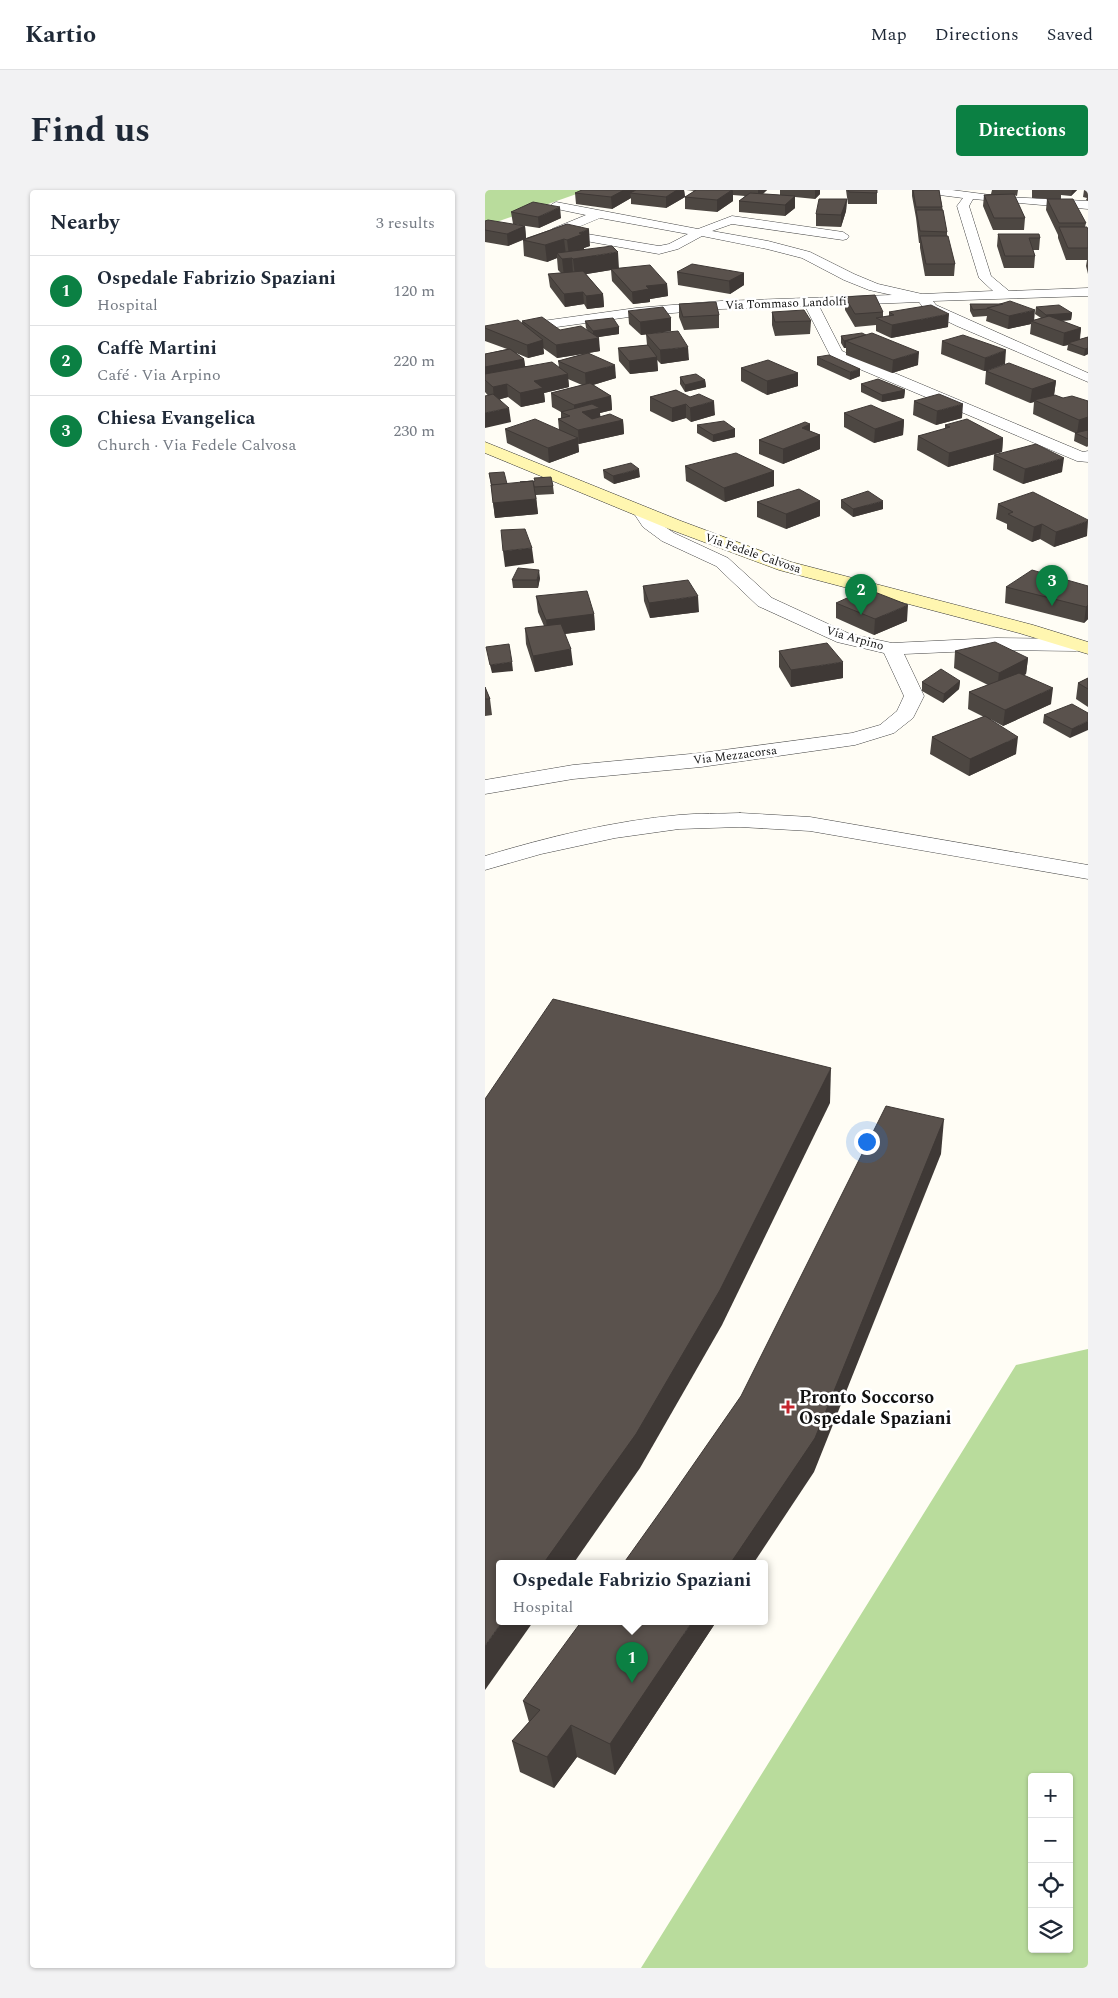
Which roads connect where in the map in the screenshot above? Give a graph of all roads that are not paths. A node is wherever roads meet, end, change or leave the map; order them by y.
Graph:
1 (924, 190) edge
2 (970, 196) junction
3 (1088, 205) edge
4 (556, 206) edge
5 (599, 214) junction
6 (701, 233) junction
7 (843, 236) dead end
8 (849, 283) junction
9 (1088, 292) edge
10 (872, 293) junction
11 (1006, 295) junction
12 (923, 298) junction
13 (817, 301) junction
14 (485, 333) edge
15 (1088, 378) edge
16 (485, 447) edge
17 (1088, 456) edge
18 (642, 512) junction
19 (1082, 647) edge
20 (892, 649) junction
21 (485, 787) edge
22 (485, 863) edge
23 (1088, 872) edge

1 - 2 street
2 - 3 street
2 - 11 street
4 - 5 street
5 - 6 street
5 - 6 street
6 - 7 street
6 - 8 street
8 - 10 street
8 - 13 street
9 - 11 street, Via Tommaso Landolfi
10 - 12 street, Via Tommaso Landolfi
10 - 13 street, Via Tommaso Landolfi
11 - 12 street, Via Tommaso Landolfi
12 - 15 street
13 - 14 street, Via Tommaso Landolfi
13 - 17 street
16 - 18 street, Via Fedele Calvosa
18 - 19 street, Via Fedele Calvosa
18 - 20 street, Via Arpino
19 - 20 street, Via Arpino
20 - 21 street, Via Mezzacorsa
22 - 23 street

